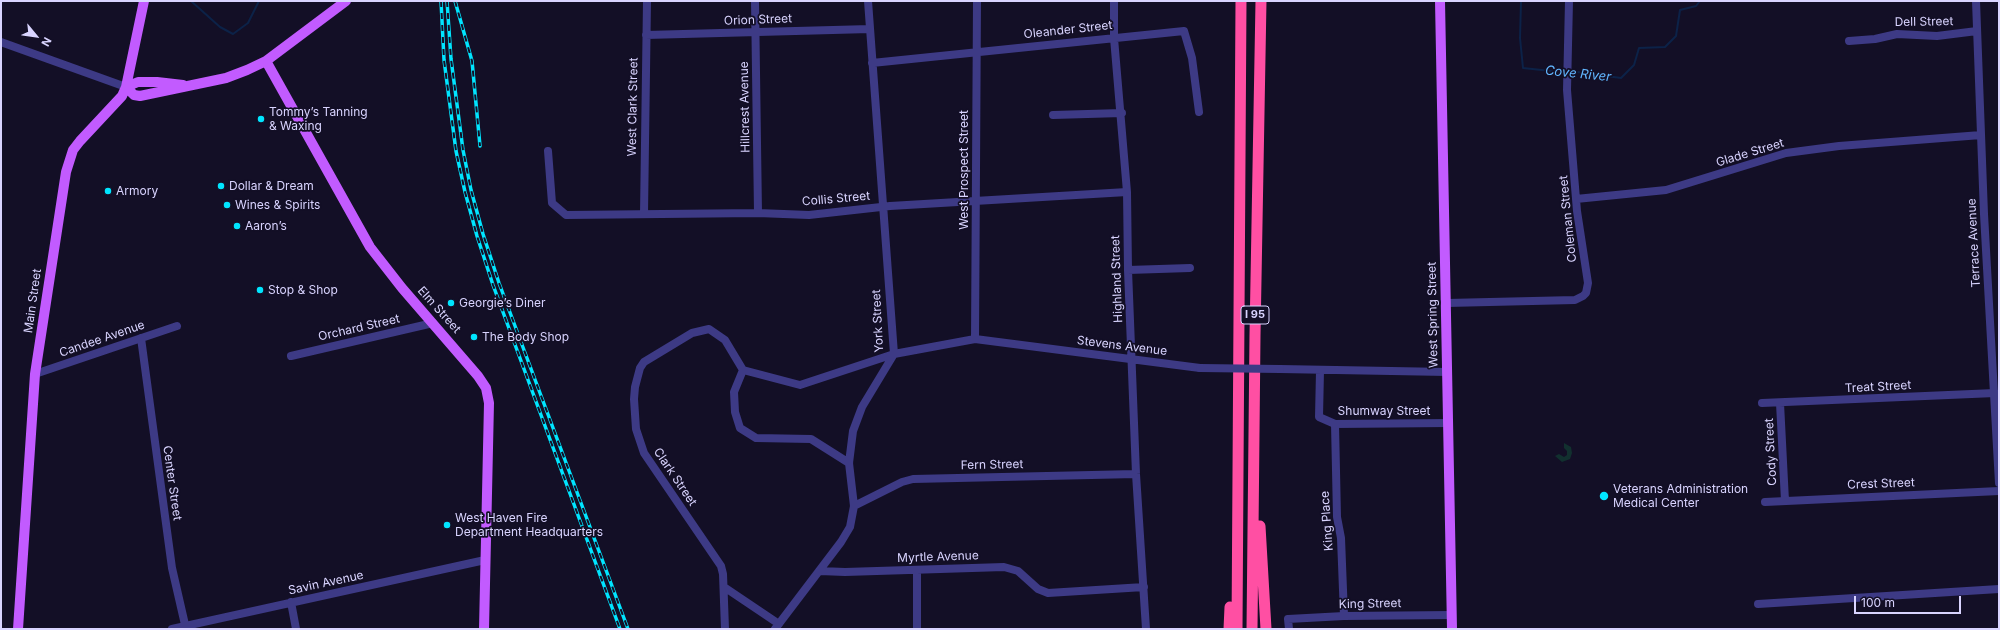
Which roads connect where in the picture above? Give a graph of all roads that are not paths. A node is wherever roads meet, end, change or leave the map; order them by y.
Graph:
1 (144, 1) edge
2 (346, 1) edge
3 (647, 1) edge
4 (755, 1) edge
5 (868, 1) edge
6 (976, 1) edge
7 (1114, 1) edge
8 (1241, 1) edge
9 (1261, 1) edge
10 (1440, 1) edge
11 (1569, 1) edge
12 (1976, 1) edge
13 (870, 29) junction
14 (1977, 31) junction
15 (756, 33) junction
16 (646, 35) junction
17 (1114, 38) junction
18 (1849, 41) dead end
19 (1, 42) edge
20 (976, 52) junction
21 (266, 61) junction
22 (872, 62) junction
23 (126, 87) junction
24 (1199, 112) dead end
25 (1122, 113) junction
26 (1053, 115) dead end
27 (1981, 134) junction
28 (548, 150) dead end
29 (1127, 192) junction
30 (1576, 199) junction
31 (977, 202) junction
32 (882, 207) junction
33 (758, 213) junction
34 (644, 214) junction
35 (1190, 268) dead end
36 (1128, 270) junction
37 (1447, 303) junction
38 (433, 323) junction
39 (177, 326) dead end
40 (141, 338) junction
41 (975, 339) junction
42 (1996, 352) edge
43 (894, 354) junction
44 (291, 356) dead end
45 (1132, 360) junction
46 (742, 370) junction
47 (1320, 371) junction
48 (1447, 372) junction
49 (35, 374) junction
50 (1995, 393) junction
51 (1762, 403) dead end
52 (1780, 403) junction
53 (1254, 413) junction
54 (1449, 423) junction
55 (1335, 424) junction
56 (849, 463) junction
57 (1136, 474) junction
58 (1999, 483) edge
59 (1238, 489) junction
60 (1999, 491) edge
61 (1785, 500) junction
62 (1764, 502) dead end
63 (854, 506) junction
64 (485, 560) junction
65 (917, 570) junction
66 (820, 571) junction
67 (724, 587) junction
68 (1144, 587) junction
69 (1999, 589) edge
70 (291, 602) junction
71 (1758, 604) dead end
72 (1452, 615) junction
73 (1344, 616) junction
74 (777, 626) edge
75 (186, 628) edge
76 (18, 629) edge
77 (172, 629) edge
78 (296, 629) edge
79 (484, 629) edge
80 (725, 629) edge
81 (918, 629) edge
82 (1146, 629) edge
83 (1228, 629) edge
84 (1237, 629) edge
85 (1252, 629) edge
86 (1266, 629) edge
87 (1289, 629) edge
88 (1452, 629) edge

1 - 23 main road, Main Street
2 - 21 main road
3 - 16 street, West Clark Street
4 - 15 street, Hillcrest Avenue
5 - 13 street, York Street
6 - 20 street, West Prospect Street
7 - 17 street, Highland Street
8 - 59 highway, I 95
9 - 53 highway, I 95
10 - 37 main road, West Spring Street
11 - 30 street, Coleman Street
12 - 14 street, Terrace Avenue
13 - 15 street, Orion Street
13 - 22 street, York Street
14 - 18 street, Dell Street
14 - 27 street, Terrace Avenue
15 - 16 street, Orion Street
15 - 33 street, Hillcrest Avenue
16 - 34 street, West Clark Street
17 - 20 street, Oleander Street
17 - 24 street, Oleander Street
17 - 25 street, Highland Street
19 - 23 street
20 - 22 street, Oleander Street
20 - 31 street, West Prospect Street
21 - 23 main road
21 - 38 main road, Elm Street
22 - 32 street, York Street
23 - 49 main road, Main Street
25 - 26 street
25 - 29 street, Highland Street
27 - 30 street, Glade Street
27 - 42 street, Terrace Avenue
28 - 34 street, Collis Street
29 - 31 street, Collis Street
29 - 36 street, Highland Street
30 - 37 street, Coleman Street
31 - 32 street, Collis Street
31 - 41 street, West Prospect Street
32 - 33 street, Collis Street
32 - 43 street, York Street
33 - 34 street, Collis Street
35 - 36 street
36 - 45 street, Highland Street
37 - 48 main road, West Spring Street
38 - 44 street, Orchard Street
38 - 64 main road, Elm Street
39 - 40 street, Candee Avenue
40 - 49 street, Candee Avenue
40 - 75 street, Center Street
41 - 43 street, Stevens Avenue
41 - 45 street, Stevens Avenue
42 - 50 street, Terrace Avenue
43 - 46 street, Stevens Avenue
43 - 56 street, York Street
45 - 47 street, Stevens Avenue, bridge
45 - 57 street, Highland Street
46 - 56 street
46 - 67 street, Clark Street
47 - 48 street, Stevens Avenue
47 - 55 street, Shumway Street
48 - 54 main road, West Spring Street
49 - 76 main road, Main Street
50 - 52 street, Treat Street
50 - 58 street, Terrace Avenue
51 - 52 street, Treat Street
52 - 61 street, Cody Street
53 - 85 highway, I 95
53 - 86 highway
54 - 55 street, Shumway Street
54 - 72 main road, West Spring Street
55 - 73 street, King Place
56 - 63 street, York Street
57 - 63 street, Fern Street
57 - 68 street, Highland Street
59 - 83 highway
59 - 84 highway, I 95
60 - 61 street, Crest Street
61 - 62 street, Crest Street
63 - 66 street, York Street
64 - 70 street, Savin Avenue
64 - 79 main road, Elm Street
65 - 66 street, Myrtle Avenue
65 - 68 street, Myrtle Avenue
65 - 81 street
66 - 74 street, York Street
67 - 74 street
67 - 80 street, Clark Street
68 - 82 street, Highland Street
69 - 71 street
70 - 75 street, Savin Avenue
70 - 78 street
72 - 73 street, King Street
72 - 88 main road, West Spring Street
73 - 87 street, King Street
75 - 77 street, Savin Avenue

